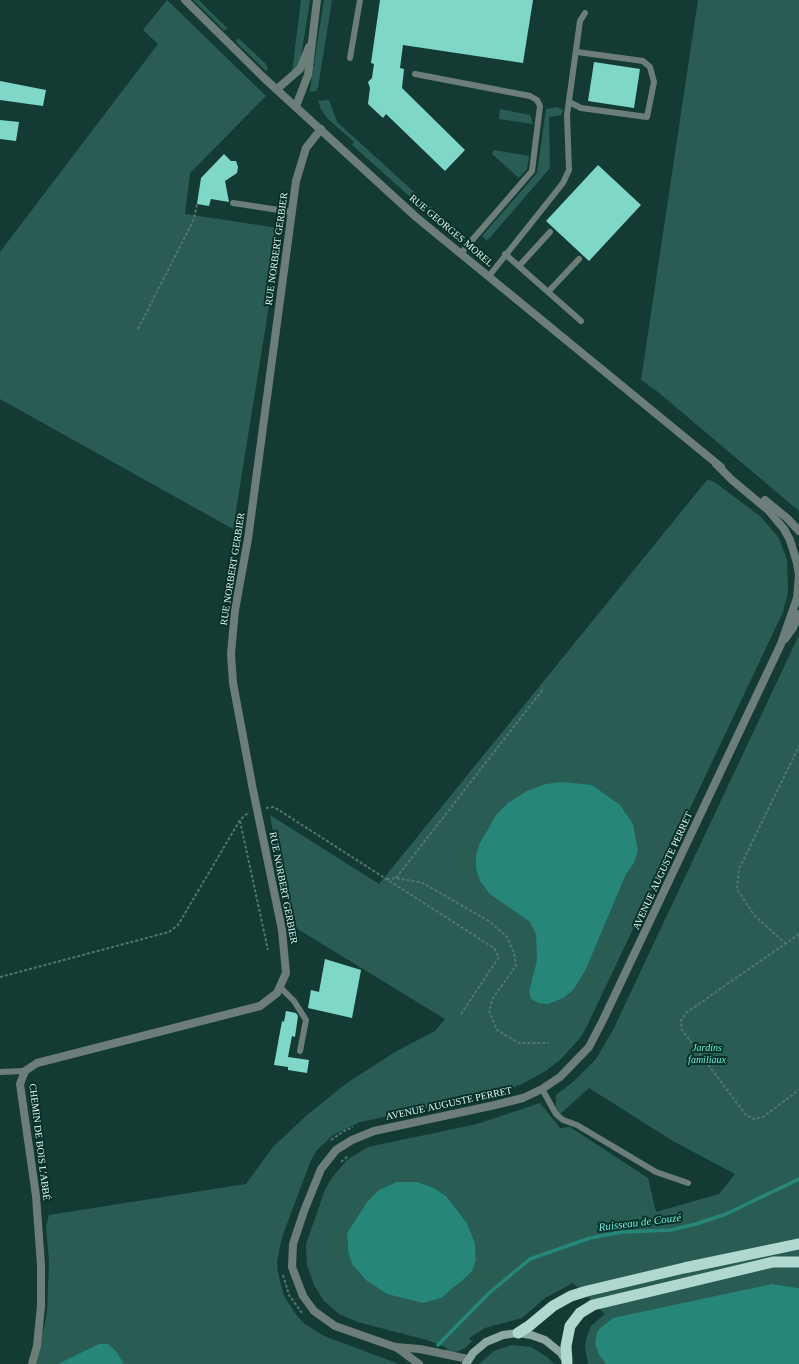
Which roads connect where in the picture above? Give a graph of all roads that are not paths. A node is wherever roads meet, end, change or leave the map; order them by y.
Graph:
1 (185, 0) edge
2 (317, 0) edge
3 (360, 0) edge
4 (585, 13) dead end
5 (311, 40) junction
6 (577, 52) junction
7 (350, 58) dead end
8 (415, 74) dead end
9 (277, 89) junction
10 (569, 102) junction
11 (296, 106) junction
12 (321, 129) junction
13 (233, 203) dead end
14 (292, 212) junction
15 (550, 232) dead end
16 (461, 253) junction
17 (505, 254) junction
18 (579, 259) dead end
19 (519, 266) junction
20 (489, 276) junction
21 (548, 292) junction
22 (581, 321) dead end
23 (716, 464) junction
24 (799, 531) edge
25 (798, 563) edge
26 (799, 614) edge
27 (781, 644) junction
28 (281, 988) junction
29 (300, 1051) dead end
30 (25, 1071) junction
31 (0, 1072) edge
32 (542, 1089) junction
33 (688, 1183) dead end
34 (799, 1244) edge
35 (799, 1262) edge
36 (518, 1333) junction
37 (395, 1347) junction
38 (467, 1362) edge
39 (567, 1363) edge
40 (32, 1364) edge
41 (419, 1364) edge

1 - 9 street, RUE GEORGES MOREL
2 - 5 street
3 - 7 lane
4 - 6 lane
5 - 9 street
5 - 11 street
6 - 10 lane
6 - 10 lane
8 - 16 lane
9 - 11 street, RUE GEORGES MOREL
10 - 17 lane
11 - 12 street, RUE GEORGES MOREL
12 - 14 street, RUE NORBERT GERBIER
12 - 16 street, RUE GEORGES MOREL
13 - 14 lane
14 - 28 street, RUE NORBERT GERBIER
15 - 19 lane
16 - 20 street, RUE GEORGES MOREL
17 - 19 lane
17 - 20 lane
18 - 21 lane
19 - 21 lane
20 - 23 street, RUE GEORGES MOREL
21 - 22 lane
23 - 24 street, RUE GEORGES MOREL
23 - 25 street, RUE GEORGES MOREL
25 - 27 street, AVENUE AUGUSTE PERRET
26 - 27 street, AVENUE AUGUSTE PERRET
27 - 32 street, AVENUE AUGUSTE PERRET
28 - 29 lane
28 - 30 street, CHEMIN DE BOIS L'ABBÉ
30 - 31 lane
30 - 40 street, CHEMIN DE BOIS L'ABBÉ
32 - 33 lane
32 - 37 street, AVENUE AUGUSTE PERRET
34 - 36 highway
35 - 39 highway
36 - 38 main road
36 - 39 main road
37 - 38 street, AVENUE AUGUSTE PERRET
37 - 41 street, AVENUE AUGUSTE PERRET

